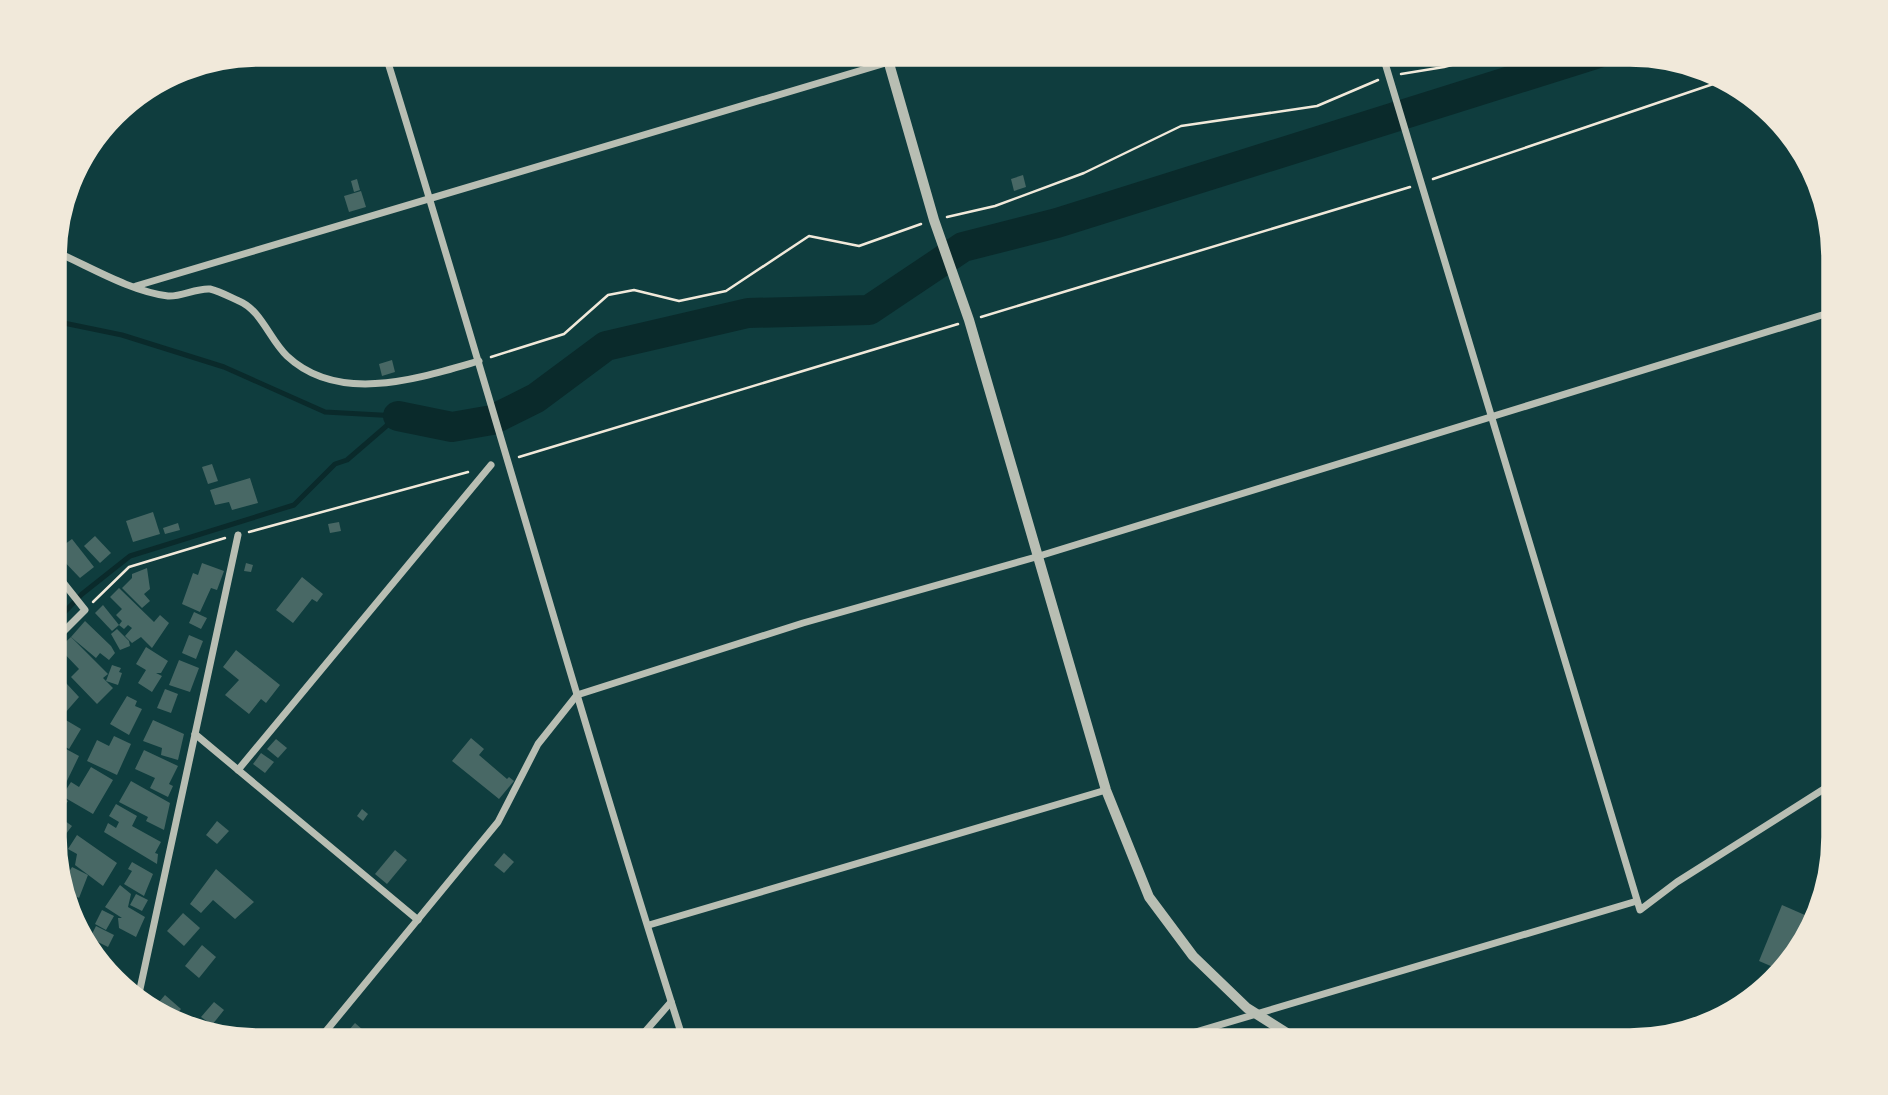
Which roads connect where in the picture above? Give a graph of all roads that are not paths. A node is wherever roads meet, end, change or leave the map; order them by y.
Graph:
1 (389, 65) edge
2 (862, 65) edge
3 (890, 65) edge
4 (1386, 65) edge
5 (430, 198) junction
6 (65, 256) edge
7 (136, 286) junction
8 (1823, 316) edge
9 (480, 364) junction
10 (1491, 416) junction
11 (491, 465) road end
12 (238, 535) road end
13 (1036, 557) junction
14 (65, 585) edge
15 (65, 625) edge
16 (577, 695) junction
17 (195, 734) junction
18 (238, 770) junction
19 (1106, 790) junction
20 (1823, 790) edge
21 (1637, 901) junction
22 (418, 920) junction
23 (649, 925) junction
24 (140, 990) edge
25 (671, 1002) junction
26 (1256, 1014) junction
27 (327, 1030) edge
28 (646, 1030) edge
29 (680, 1030) edge
30 (1202, 1030) edge
31 (1282, 1030) edge

1 - 5 street
2 - 5 street
3 - 13 street
4 - 10 street
5 - 7 street
5 - 9 street
6 - 7 street
7 - 9 street
8 - 10 street
9 - 16 street
10 - 13 street
10 - 21 street
11 - 18 street
12 - 17 street
13 - 16 street
13 - 19 street
14 - 15 street
16 - 22 street
16 - 23 street
17 - 18 street
17 - 24 street
18 - 22 street
19 - 23 street
19 - 26 street
20 - 21 street
21 - 26 street
22 - 27 street
23 - 25 street
25 - 28 street
25 - 29 street
26 - 30 street
26 - 31 street

